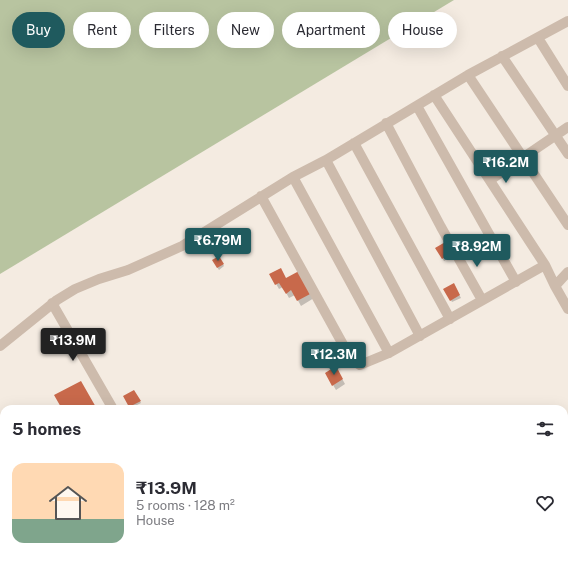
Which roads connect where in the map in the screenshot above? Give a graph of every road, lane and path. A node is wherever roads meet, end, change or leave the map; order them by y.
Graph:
1 (568, 21) edge
2 (538, 38) junction
3 (502, 56) junction
4 (468, 75) junction
5 (568, 86) edge
6 (434, 95) junction
7 (417, 106) junction
8 (386, 123) junction
9 (568, 127) edge
10 (556, 136) junction
11 (354, 142) junction
12 (568, 154) edge
13 (522, 159) junction
14 (326, 160) junction
15 (293, 177) junction
16 (490, 180) junction
17 (260, 196) junction
18 (568, 225) edge
19 (545, 265) junction
20 (568, 272) edge
21 (516, 282) junction
22 (555, 286) junction
23 (482, 300) junction
24 (52, 303) junction
25 (568, 309) edge
26 (450, 319) junction
27 (420, 336) junction
28 (0, 346) edge
29 (389, 353) junction
30 (111, 405) edge

1 - 2 street
2 - 3 street
2 - 5 street
3 - 4 street
3 - 10 street
4 - 6 street
4 - 13 street
6 - 7 street
6 - 16 street
7 - 8 street
7 - 21 street
8 - 11 street
8 - 23 street
9 - 10 street
10 - 12 street
10 - 13 street
11 - 14 street
11 - 26 street
13 - 16 street
13 - 18 street
14 - 15 street
14 - 27 street
15 - 17 street
15 - 29 street
16 - 19 street
17 - 24 street
17 - 29 street
19 - 21 street
19 - 22 street
20 - 22 street
21 - 23 street
22 - 25 street
23 - 26 street
24 - 28 street
24 - 30 street
26 - 27 street
27 - 29 street

